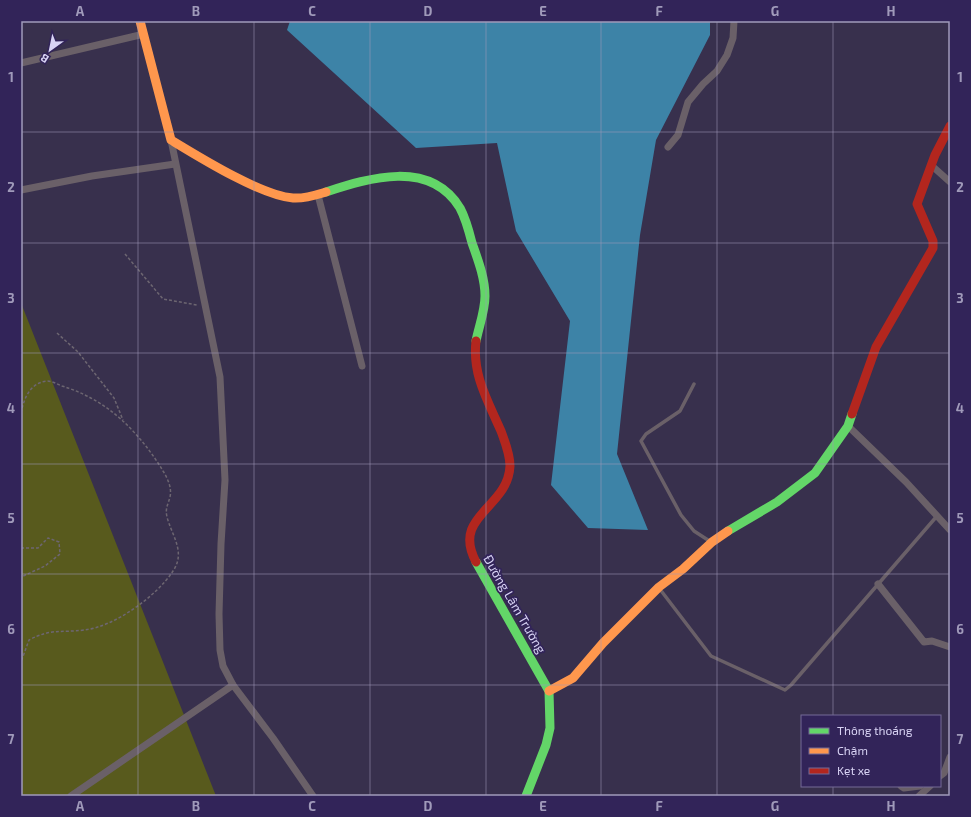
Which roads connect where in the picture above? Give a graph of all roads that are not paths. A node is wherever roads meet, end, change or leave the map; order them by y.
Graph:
1 (140, 21) edge
2 (734, 21) edge
3 (144, 34) junction
4 (21, 63) edge
5 (950, 126) edge
6 (171, 140) junction
7 (668, 147) dead end
8 (175, 164) junction
9 (931, 165) junction
10 (950, 182) edge
11 (21, 190) edge
12 (318, 195) junction
13 (362, 366) dead end
14 (694, 384) dead end
15 (848, 426) junction
16 (937, 516) junction
17 (950, 530) edge
18 (712, 542) junction
19 (878, 584) junction
20 (659, 587) junction
21 (950, 648) edge
22 (233, 686) junction
23 (549, 691) junction
24 (950, 757) edge
25 (941, 775) edge
26 (929, 787) edge
27 (921, 795) edge
28 (71, 796) edge
29 (313, 796) edge
30 (526, 796) edge

1 - 3 street
2 - 7 street
3 - 4 street
3 - 6 street
5 - 9 street
6 - 8 street
6 - 12 street, Đường Lâm Trường
8 - 11 street
8 - 22 street
9 - 10 street
9 - 15 street
12 - 13 street
12 - 23 street, Đường Lâm Trường
14 - 18 lane
15 - 16 street
15 - 18 street
16 - 17 street
16 - 19 lane
18 - 20 street
19 - 20 lane
19 - 21 street
20 - 23 street
22 - 28 street
22 - 29 street
23 - 30 street, Đường Lâm Trường
24 - 25 street
26 - 27 street

